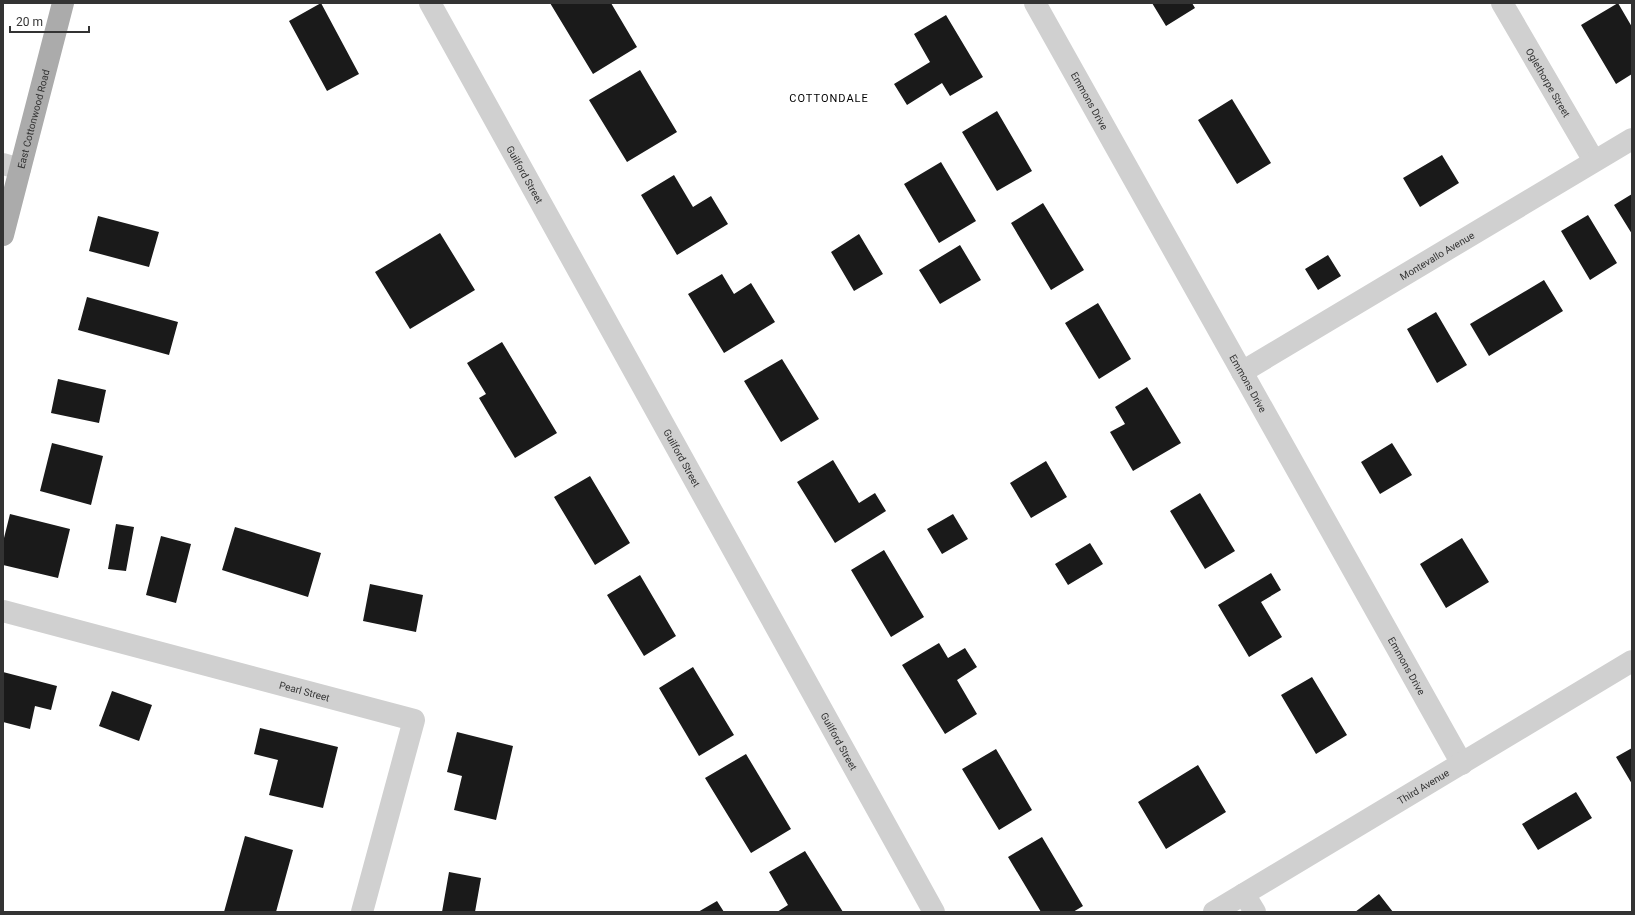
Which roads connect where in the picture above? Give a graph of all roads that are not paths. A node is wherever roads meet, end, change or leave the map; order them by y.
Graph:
1 (63, 3) edge
2 (430, 3) edge
3 (1035, 3) edge
4 (1502, 3) edge
5 (1632, 139) edge
6 (1594, 162) junction
7 (12, 166) edge
8 (3, 235) edge
9 (1242, 372) junction
10 (3, 611) edge
11 (1632, 661) edge
12 (1462, 764) junction
13 (1250, 903) edge
14 (362, 912) edge
15 (934, 912) edge
16 (1214, 912) edge

1 - 7 main road, East Cottonwood Road
2 - 15 street, Guilford Street
3 - 9 street, Emmons Drive
4 - 6 street, Oglethorpe Street
5 - 6 street, Montevallo Avenue
6 - 9 street, Montevallo Avenue
7 - 8 main road, East Cottonwood Road
9 - 12 street, Emmons Drive
10 - 14 street, Pearl Street
11 - 12 street, Third Avenue
12 - 13 street, Third Avenue
13 - 16 street, Third Avenue

